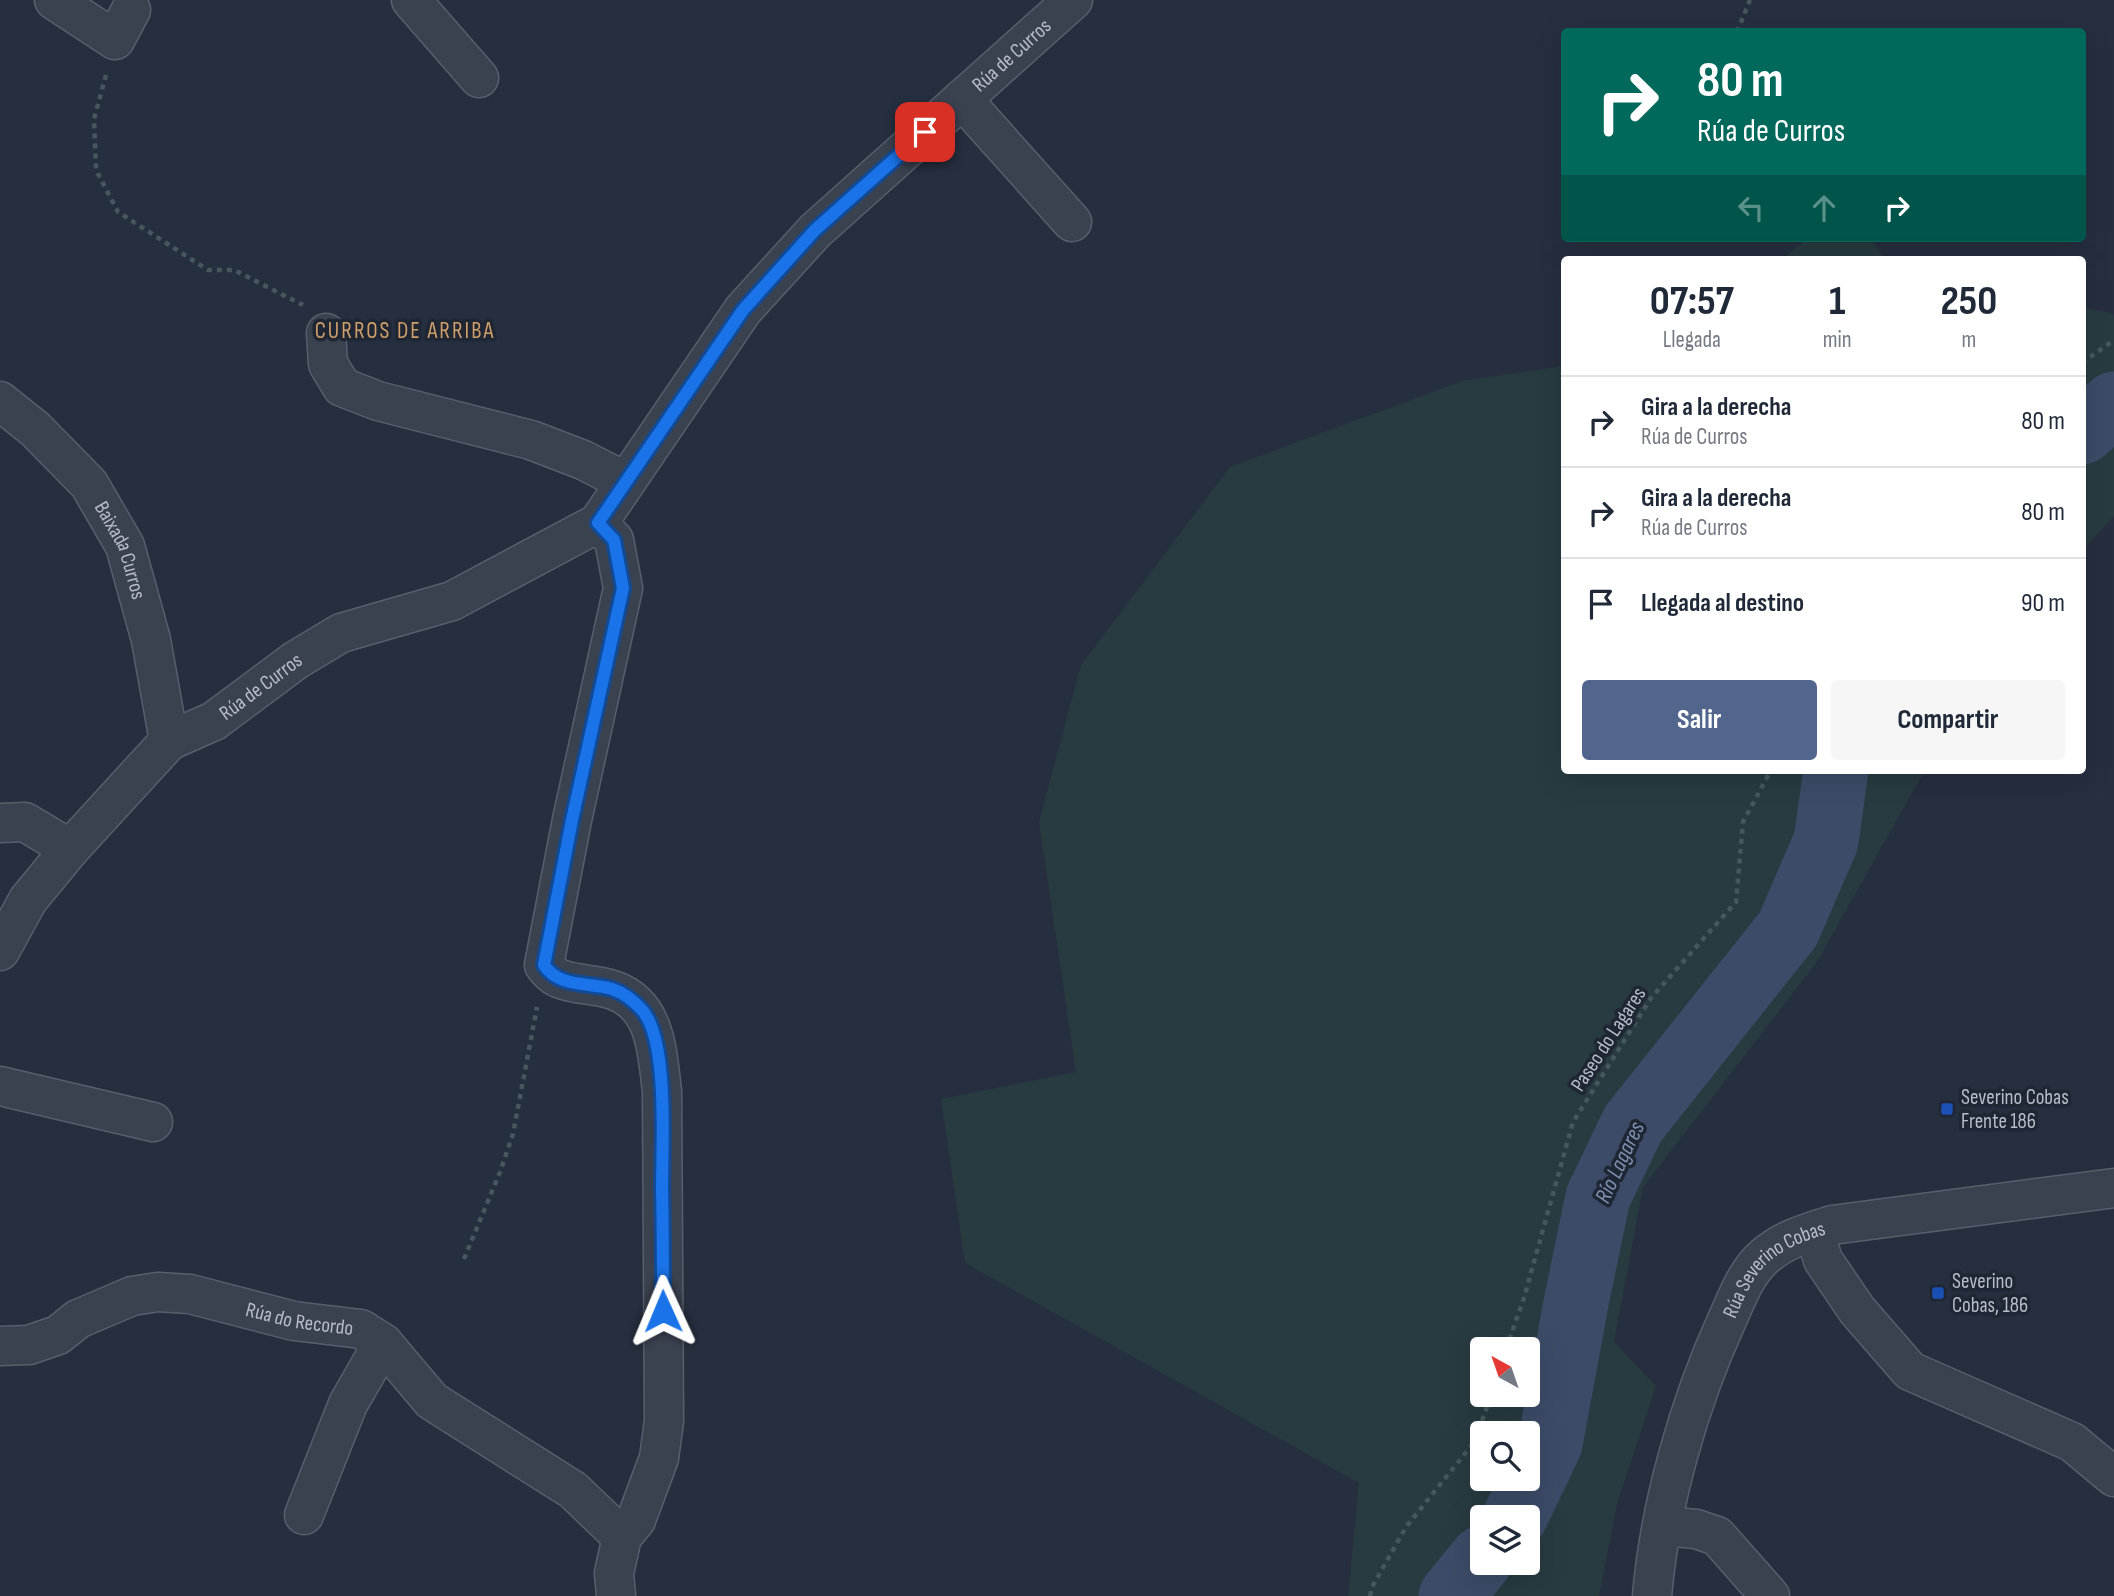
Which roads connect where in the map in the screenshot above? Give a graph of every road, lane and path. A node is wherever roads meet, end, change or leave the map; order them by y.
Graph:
1 (54, 0) edge
2 (411, 0) edge
3 (1073, 0) edge
4 (1751, 0) edge
5 (123, 25) joint
6 (1739, 28) edge
7 (479, 78) dead end
8 (962, 99) junction
9 (1072, 222) dead end
10 (326, 332) joint
11 (2114, 340) edge
12 (2086, 360) edge
13 (0, 401) edge
14 (626, 482) junction
15 (598, 523) junction
16 (169, 741) junction
17 (1769, 774) edge
18 (0, 823) edge
19 (70, 849) junction
20 (0, 951) edge
21 (545, 960) junction
22 (0, 1086) edge
23 (153, 1122) dead end
24 (2114, 1188) edge
25 (1814, 1231) junction
26 (464, 1259) dead end
27 (1510, 1337) edge
28 (383, 1343) junction
29 (0, 1346) edge
30 (1487, 1407) edge
31 (2114, 1477) edge
32 (303, 1515) dead end
33 (1663, 1526) junction
34 (622, 1537) junction
35 (616, 1596) edge
36 (1370, 1596) edge
37 (1652, 1596) edge
38 (1770, 1596) edge

1 - 5 street
2 - 7 street
3 - 8 street, Rúa de Curros
4 - 6 path
5 - 10 path
8 - 9 street
8 - 14 street, Rúa de Curros
10 - 14 street
11 - 12 path
13 - 16 street, Baixada Curros
14 - 15 street, Rúa de Curros
15 - 16 street, Rúa de Curros
15 - 21 street
16 - 19 street, Rúa de Curros
17 - 27 path, Paseo do Lagares
18 - 19 street
19 - 20 street, Rúa de Curros
21 - 26 path
21 - 34 street
22 - 23 street
24 - 25 street, Rúa Severino Cobas
25 - 31 street
25 - 33 street, Rúa Severino Cobas
28 - 29 street, Rúa do Recordo
28 - 32 street
28 - 34 street, Rúa do Recordo
30 - 36 path
33 - 37 street, Rúa Severino Cobas
33 - 38 street
34 - 35 street

